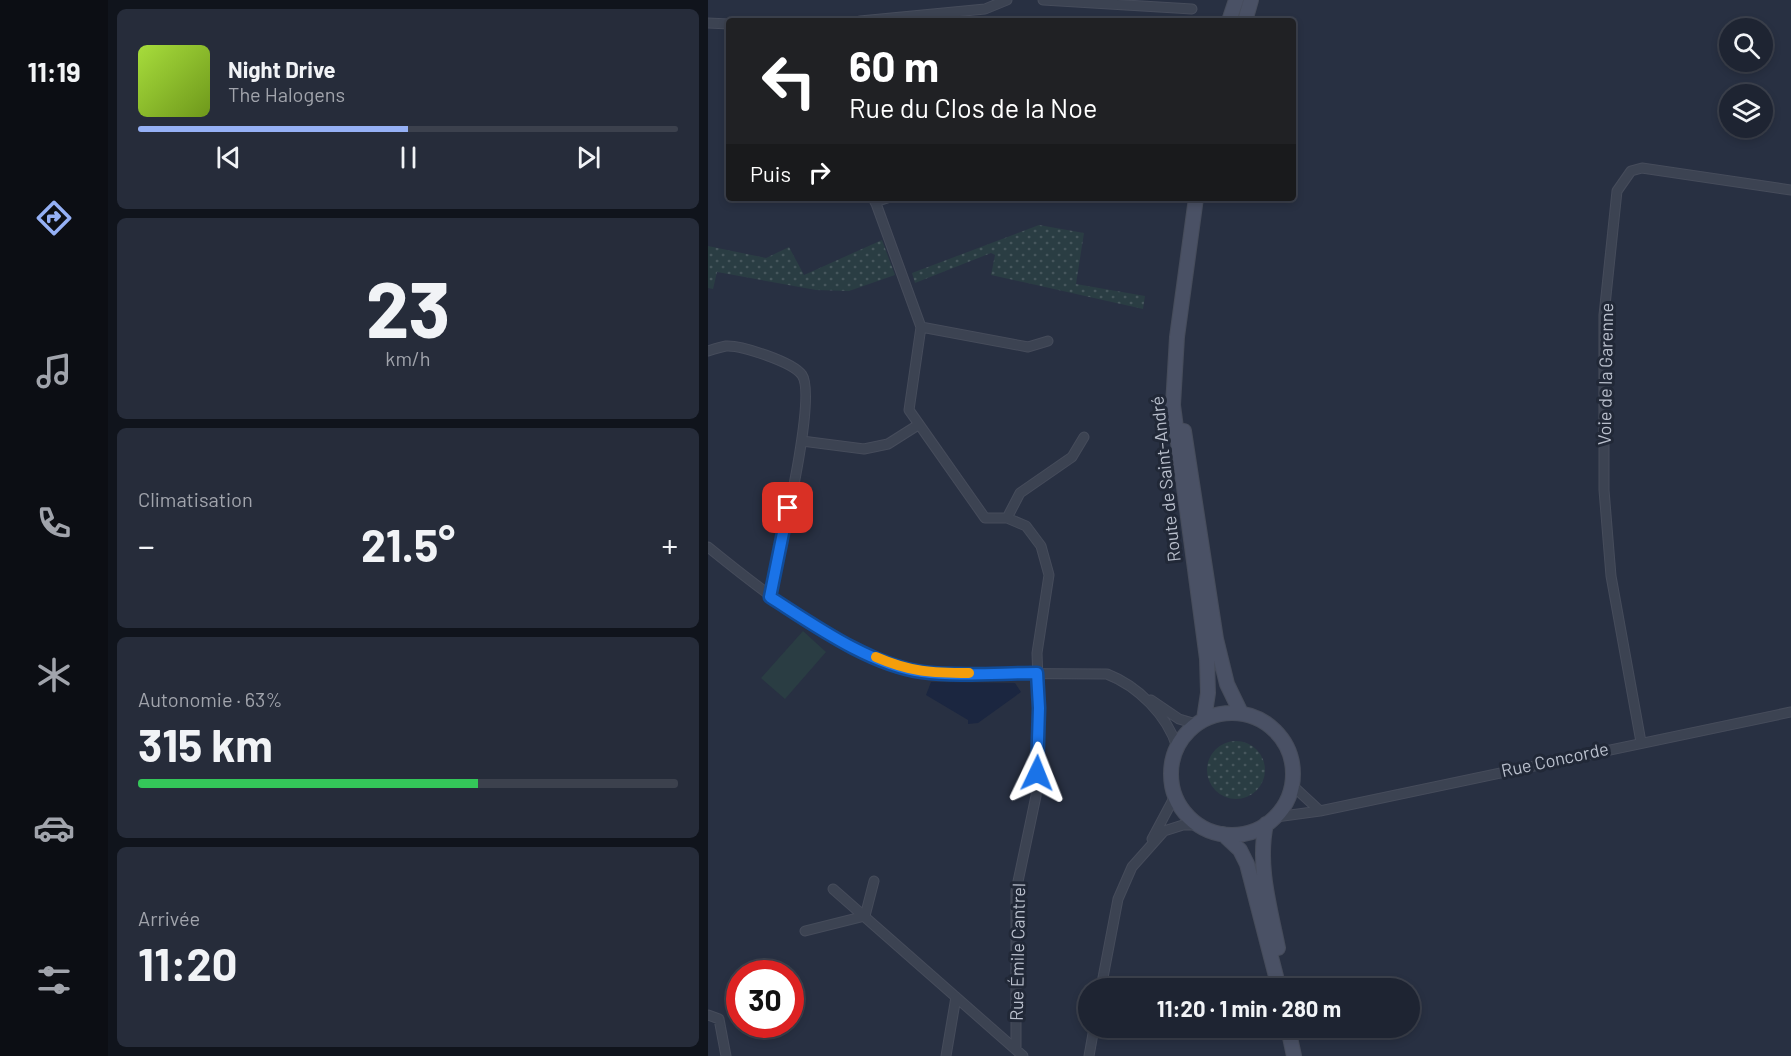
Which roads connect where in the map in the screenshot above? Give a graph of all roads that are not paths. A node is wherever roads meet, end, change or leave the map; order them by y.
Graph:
1 (1007, 0) edge
2 (1043, 0) edge
3 (1236, 0) edge
4 (1251, 0) edge
5 (1192, 9) dead end
6 (891, 18) edge
7 (1230, 18) edge
8 (1246, 18) edge
9 (708, 23) edge
10 (726, 24) edge
11 (1791, 190) edge
12 (874, 201) edge
13 (1196, 201) edge
14 (1203, 201) edge
15 (921, 327) junction
16 (1048, 341) dead end
17 (708, 351) edge
18 (918, 425) junction
19 (1084, 437) dead end
20 (802, 441) junction
21 (1007, 518) junction
22 (708, 548) edge
23 (770, 597) junction
24 (1037, 673) junction
25 (1138, 692) junction
26 (1791, 712) edge
27 (1241, 713) junction
28 (1200, 722) junction
29 (1641, 742) junction
30 (1177, 747) junction
31 (1292, 785) junction
32 (1175, 796) junction
33 (1320, 811) junction
34 (1271, 821) junction
35 (1198, 825) junction
36 (1223, 834) junction
37 (1145, 849) junction
38 (874, 881) dead end
39 (833, 889) dead end
40 (865, 916) junction
41 (805, 931) dead end
42 (1103, 978) edge
43 (1276, 978) edge
44 (1284, 978) edge
45 (956, 997) junction
46 (708, 1016) edge
47 (1092, 1038) edge
48 (1290, 1038) edge
49 (1297, 1038) edge
50 (1019, 1053) edge
51 (726, 1056) edge
52 (946, 1056) edge
53 (1089, 1056) edge
54 (1294, 1056) edge
55 (1301, 1056) edge

1 - 6 street
2 - 5 street
3 - 7 main road
4 - 8 main road
9 - 10 street
11 - 29 street, Voie de la Garenne
12 - 15 street
13 - 28 main road, Route de Saint-André
14 - 27 main road, Route de Saint-André
15 - 16 street
15 - 18 street
17 - 20 street
18 - 20 street
18 - 21 street, Rue Émile Cantrel
19 - 21 street
20 - 23 street
21 - 24 street, Rue Émile Cantrel
22 - 23 street
23 - 24 street
24 - 25 street
24 - 50 street, Rue Émile Cantrel
25 - 28 street
25 - 30 street
26 - 29 street, Rue Concorde
27 - 28 main road
27 - 31 main road
28 - 30 main road
29 - 33 street, Rue Concorde
30 - 32 main road
31 - 33 street
31 - 34 main road
32 - 35 main road
32 - 37 street
33 - 34 street, Rue Concorde
34 - 36 main road
34 - 44 main road
35 - 36 main road
35 - 37 street
36 - 43 main road
37 - 42 street
38 - 40 street
39 - 40 street
40 - 41 street
40 - 45 street
45 - 50 street
45 - 52 street
46 - 51 street
47 - 53 street
48 - 54 main road
49 - 55 main road

